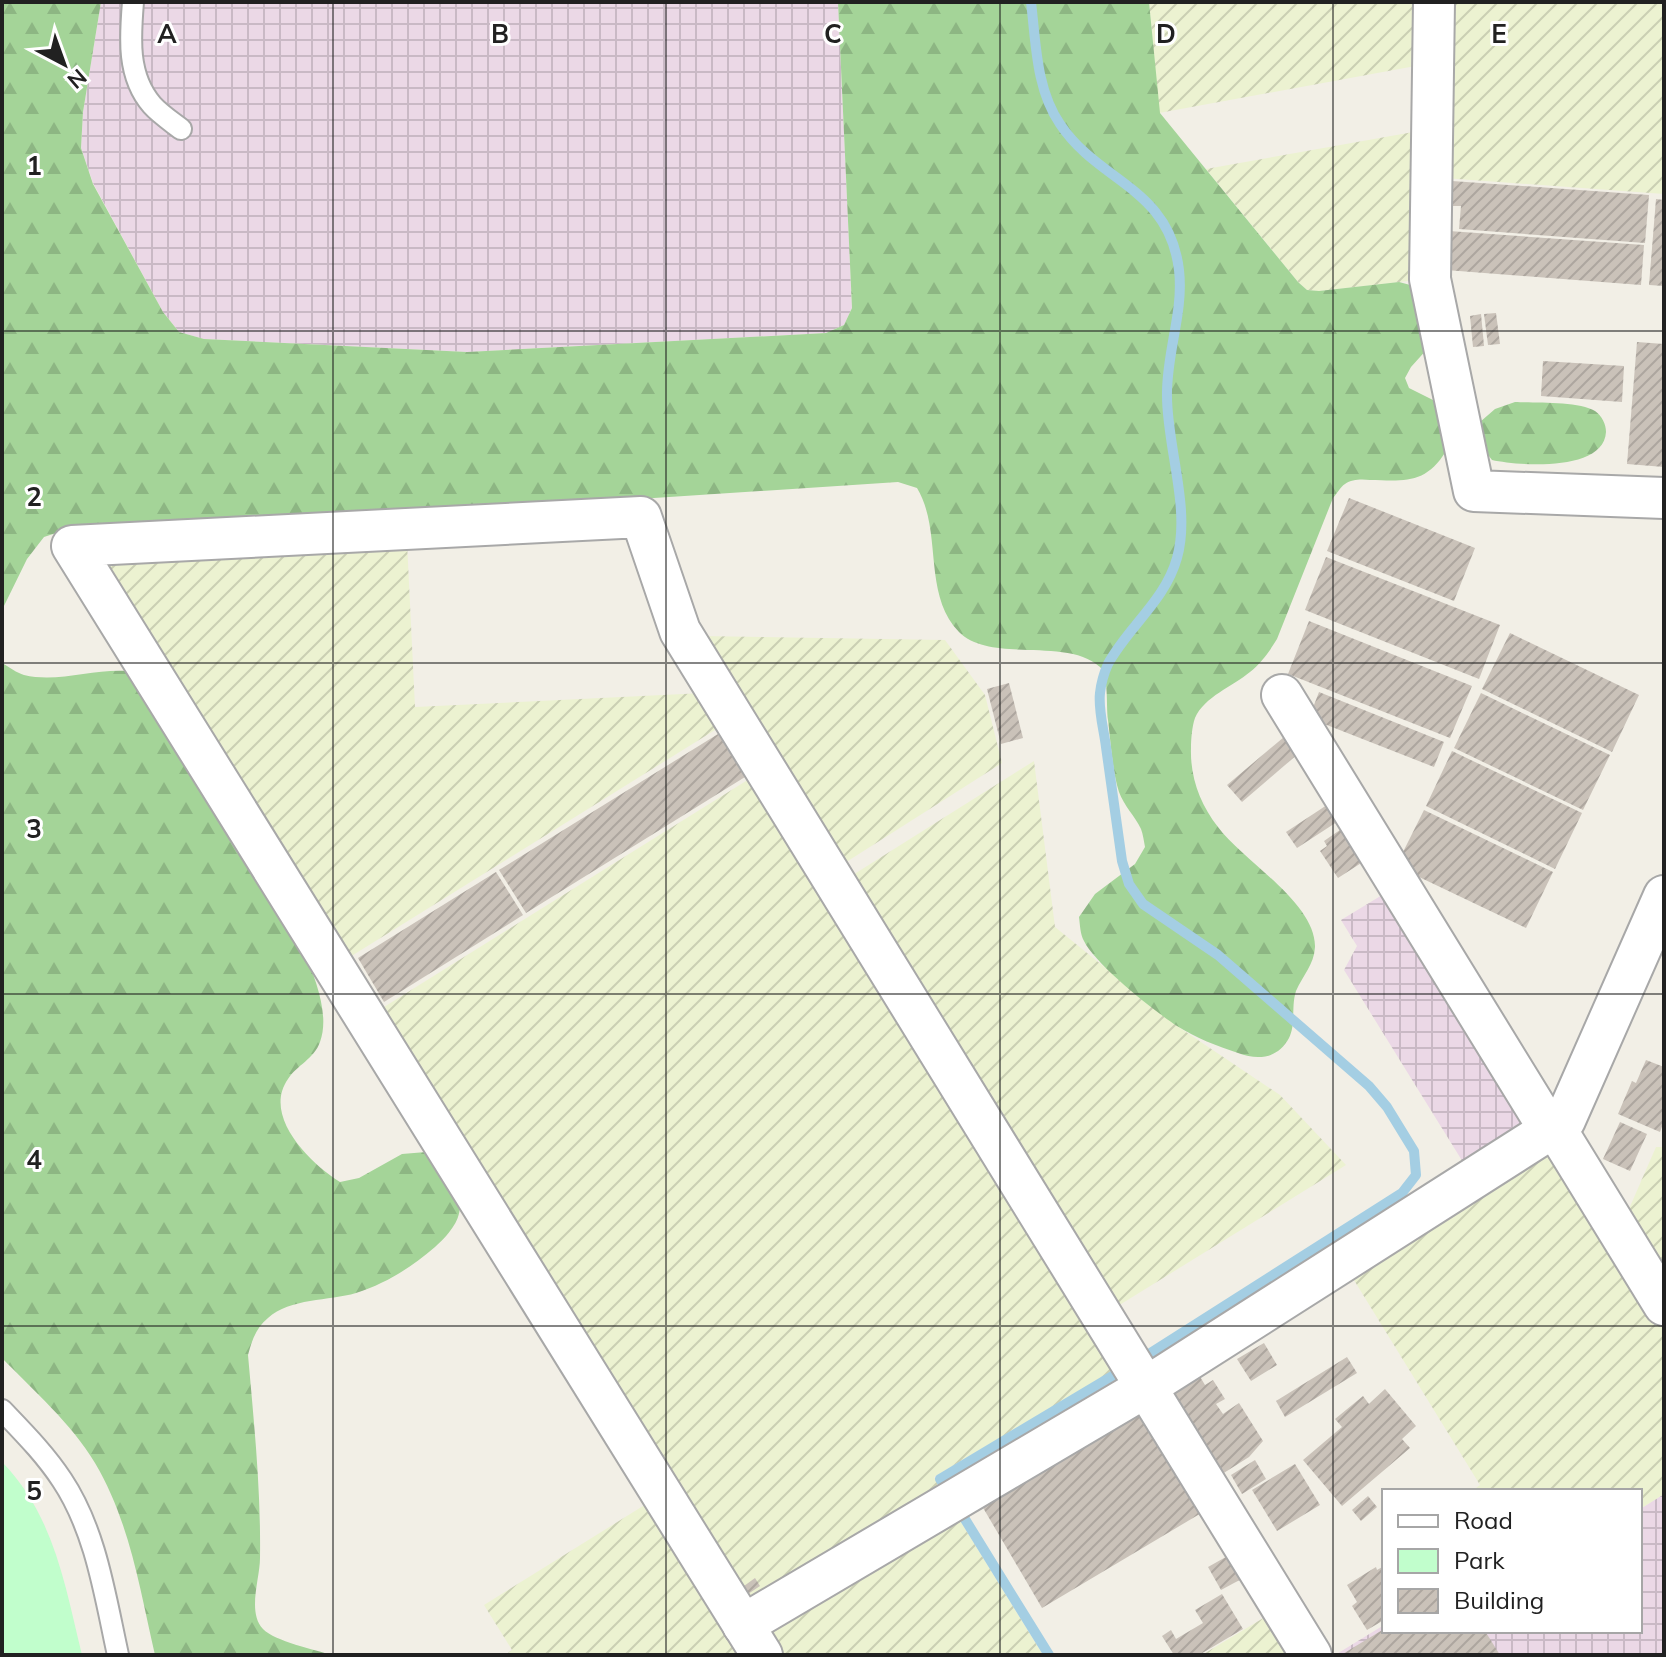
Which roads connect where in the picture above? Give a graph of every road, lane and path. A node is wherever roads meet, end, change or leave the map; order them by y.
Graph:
1 (133, 2) edge
2 (1434, 2) edge
3 (181, 129) dead end
4 (1664, 498) edge
5 (1282, 695) dead end
6 (1664, 896) edge
7 (1552, 1128) junction
8 (1664, 1305) edge
9 (1146, 1387) junction
10 (2, 1410) edge
11 (753, 1640) edge
12 (118, 1655) edge
13 (1311, 1655) edge

1 - 3 lane
2 - 4 street
5 - 7 street
6 - 7 street
7 - 8 street
7 - 9 street
9 - 11 street
9 - 11 street
9 - 13 street
10 - 12 lane

